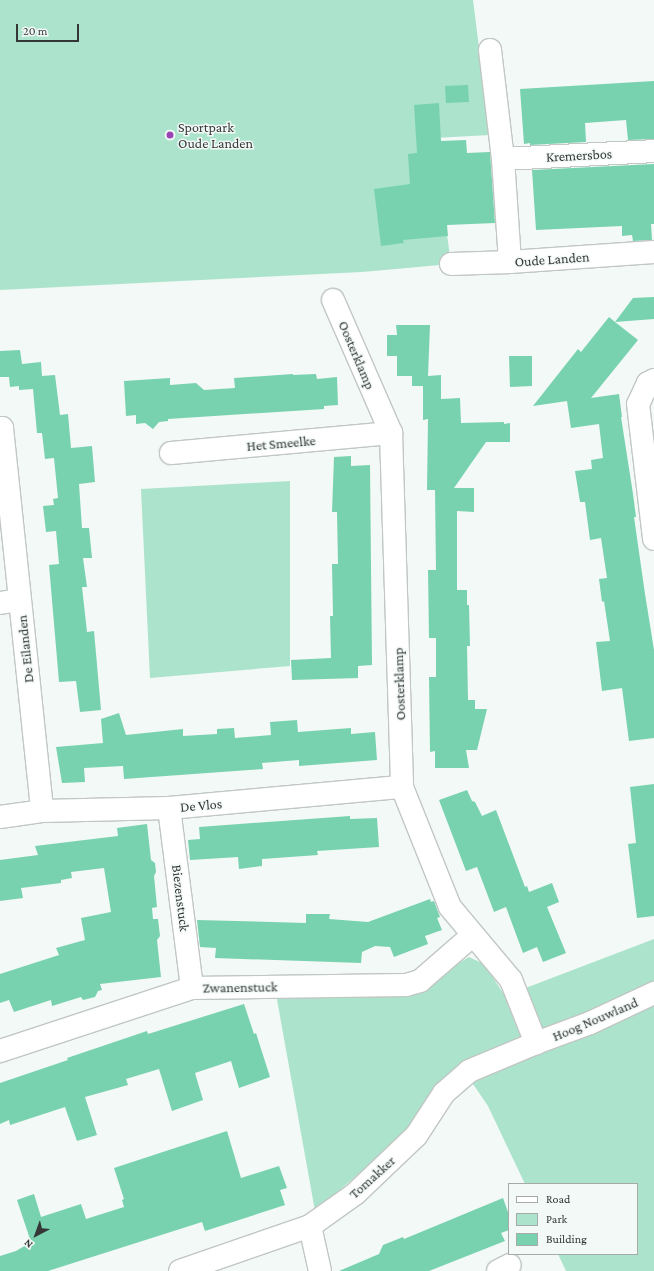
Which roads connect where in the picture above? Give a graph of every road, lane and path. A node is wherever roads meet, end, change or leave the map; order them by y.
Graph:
1 (490, 50) dead end
2 (654, 151) edge
3 (503, 159) junction
4 (654, 252) edge
5 (510, 262) junction
6 (451, 264) dead end
7 (333, 300) dead end
8 (651, 381) edge
9 (0, 428) edge
10 (391, 433) junction
11 (171, 453) dead end
12 (4, 484) edge
13 (654, 539) edge
14 (10, 602) edge
15 (402, 787) junction
16 (169, 808) junction
17 (42, 811) junction
18 (0, 817) edge
19 (473, 935) junction
20 (192, 988) junction
21 (654, 993) edge
22 (536, 1043) junction
23 (0, 1051) edge
24 (310, 1226) junction
25 (180, 1271) edge
26 (320, 1271) edge

1 - 3 street
2 - 3 street, Kremersbos
3 - 5 street
4 - 5 street, Oude Landen
5 - 6 street, Oude Landen
7 - 10 street, Oosterklamp
8 - 13 street
9 - 12 street, De Eilanden
10 - 11 street, Het Smeelke
10 - 15 street, Oosterklamp
12 - 14 street, De Eilanden
14 - 17 street, De Eilanden
15 - 16 street, De Vlos
15 - 19 street, Oosterklamp
16 - 17 street, De Vlos
16 - 20 street, Biezenstuck
17 - 18 street, De Vlos
19 - 20 street, Zwanenstuck
19 - 22 street, Oosterklamp
20 - 23 street, Zwanenstuck
21 - 22 street, Hoog Nouwland
22 - 24 street, Tomakker
24 - 25 street, Tomakker
24 - 26 street

